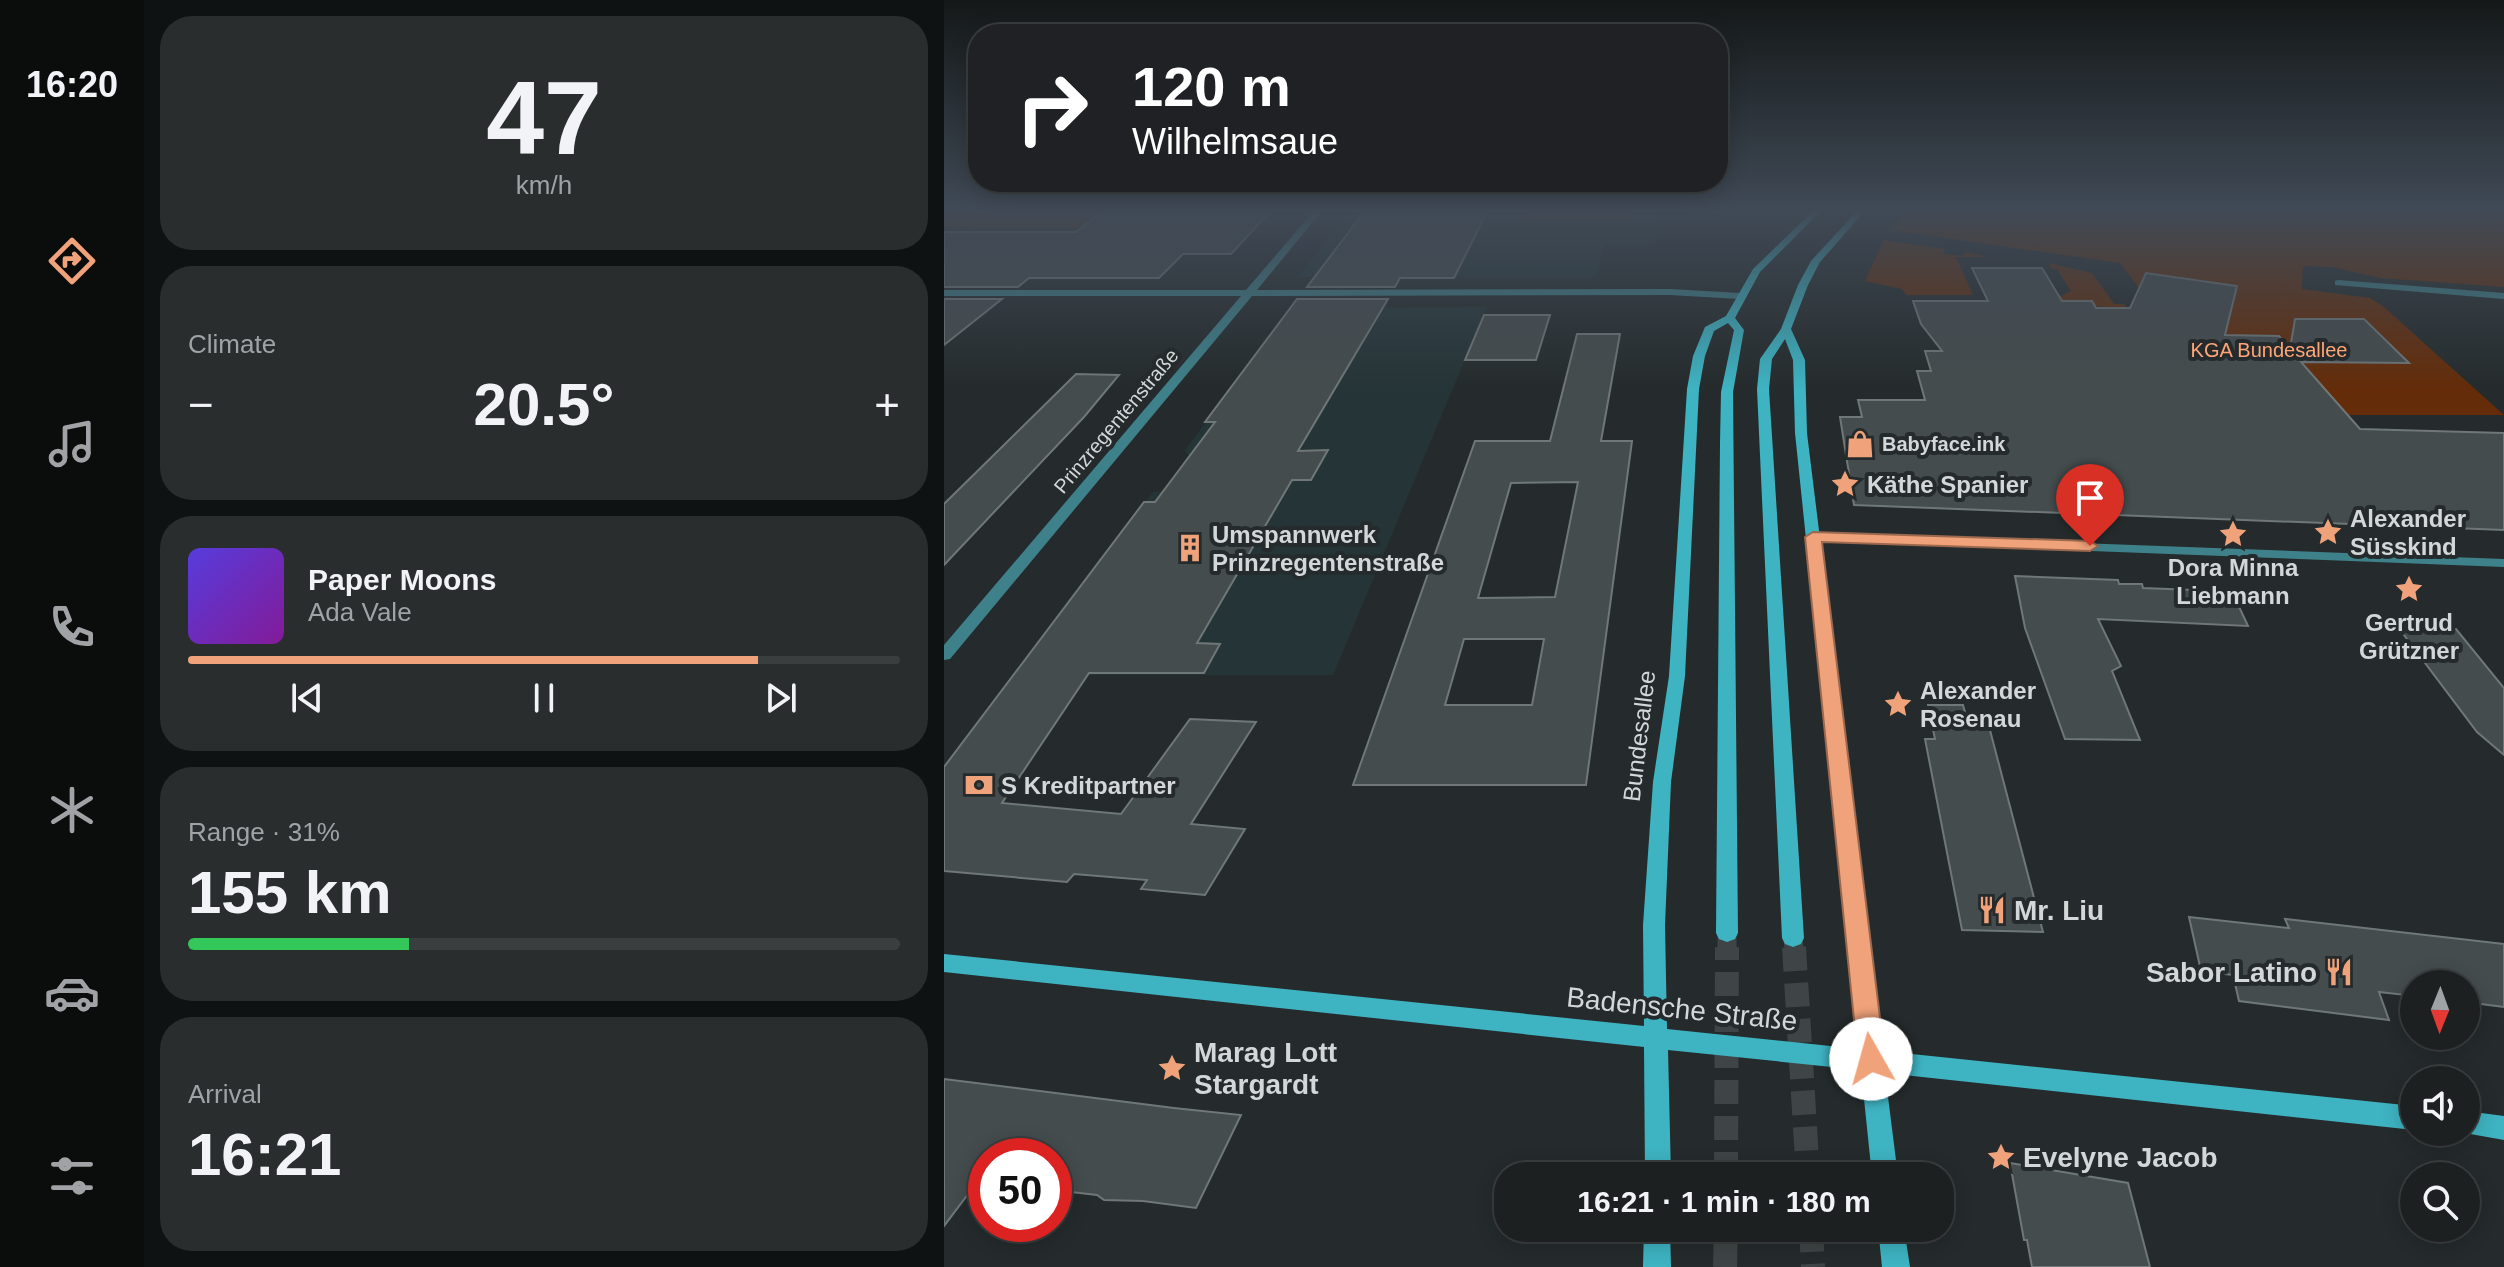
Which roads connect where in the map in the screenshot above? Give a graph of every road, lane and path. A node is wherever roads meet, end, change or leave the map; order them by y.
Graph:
1 (1267, 271) edge
2 (1756, 271) edge
3 (1811, 271) edge
4 (2338, 283) dead end
5 (944, 293) edge
6 (1249, 293) junction
7 (1740, 296) junction
8 (2504, 296) edge
9 (1730, 318) junction
10 (1786, 329) junction
11 (1813, 537) junction
12 (2504, 563) edge
13 (944, 655) edge
14 (1727, 933) tunnel mouth
15 (1793, 938) tunnel mouth
16 (944, 963) edge
17 (1657, 1036) junction
18 (1871, 1059) junction
19 (2400, 1116) edge
20 (2480, 1125) edge
21 (2504, 1128) edge
22 (1658, 1162) edge
23 (1883, 1162) edge
24 (1657, 1242) edge
25 (1893, 1242) edge
26 (1657, 1267) edge
27 (1896, 1267) edge

1 - 6 street, Prinzregentenstraße
2 - 7 main road, Bundesallee
3 - 10 main road
4 - 8 street
5 - 6 street
6 - 7 street
6 - 13 street, Prinzregentenstraße
7 - 9 main road, Bundesallee
9 - 14 main road
9 - 17 main road, Bundesallee
10 - 11 main road
10 - 15 main road
11 - 12 street
11 - 18 main road
16 - 17 main road, Badensche Straße
17 - 18 main road, Badensche Straße
17 - 22 main road, Bundesallee
18 - 19 main road, Badensche Straße
18 - 23 main road
20 - 21 main road
24 - 26 main road
25 - 27 main road

